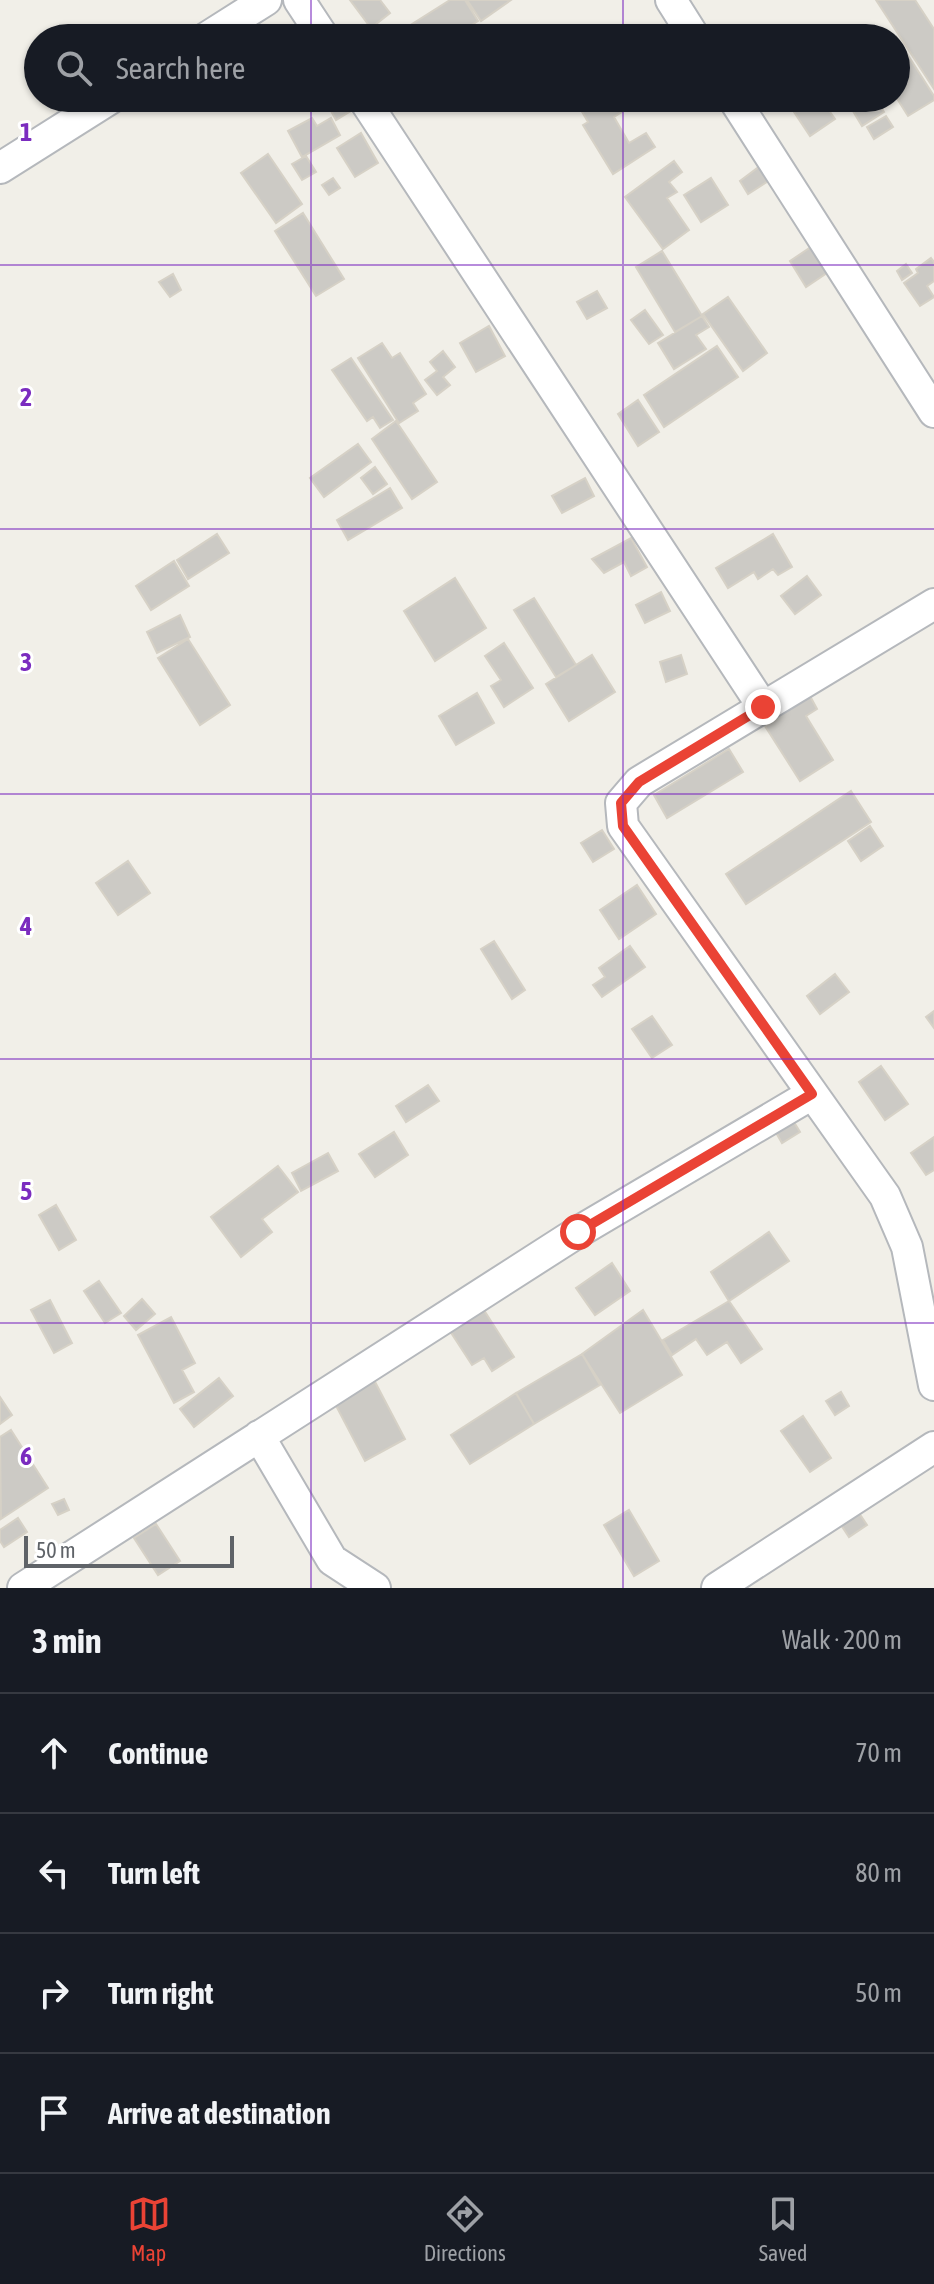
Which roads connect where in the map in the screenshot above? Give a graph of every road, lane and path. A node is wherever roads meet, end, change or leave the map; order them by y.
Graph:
1 (266, 0) edge
2 (299, 0) edge
3 (671, 0) edge
4 (228, 24) edge
5 (315, 24) edge
6 (686, 24) edge
7 (89, 112) edge
8 (372, 112) edge
9 (742, 112) edge
10 (0, 168) edge
11 (934, 412) edge
12 (934, 604) edge
13 (763, 707) junction
14 (812, 1094) junction
15 (934, 1385) edge
16 (259, 1436) junction
17 (934, 1447) edge
18 (23, 1588) edge
19 (375, 1588) edge
20 (717, 1588) edge

1 - 4 street
2 - 5 street
3 - 6 street
7 - 10 street
8 - 13 street
9 - 11 street
12 - 13 street
13 - 14 street
14 - 15 street
14 - 16 street
16 - 18 street
16 - 19 street
17 - 20 street

